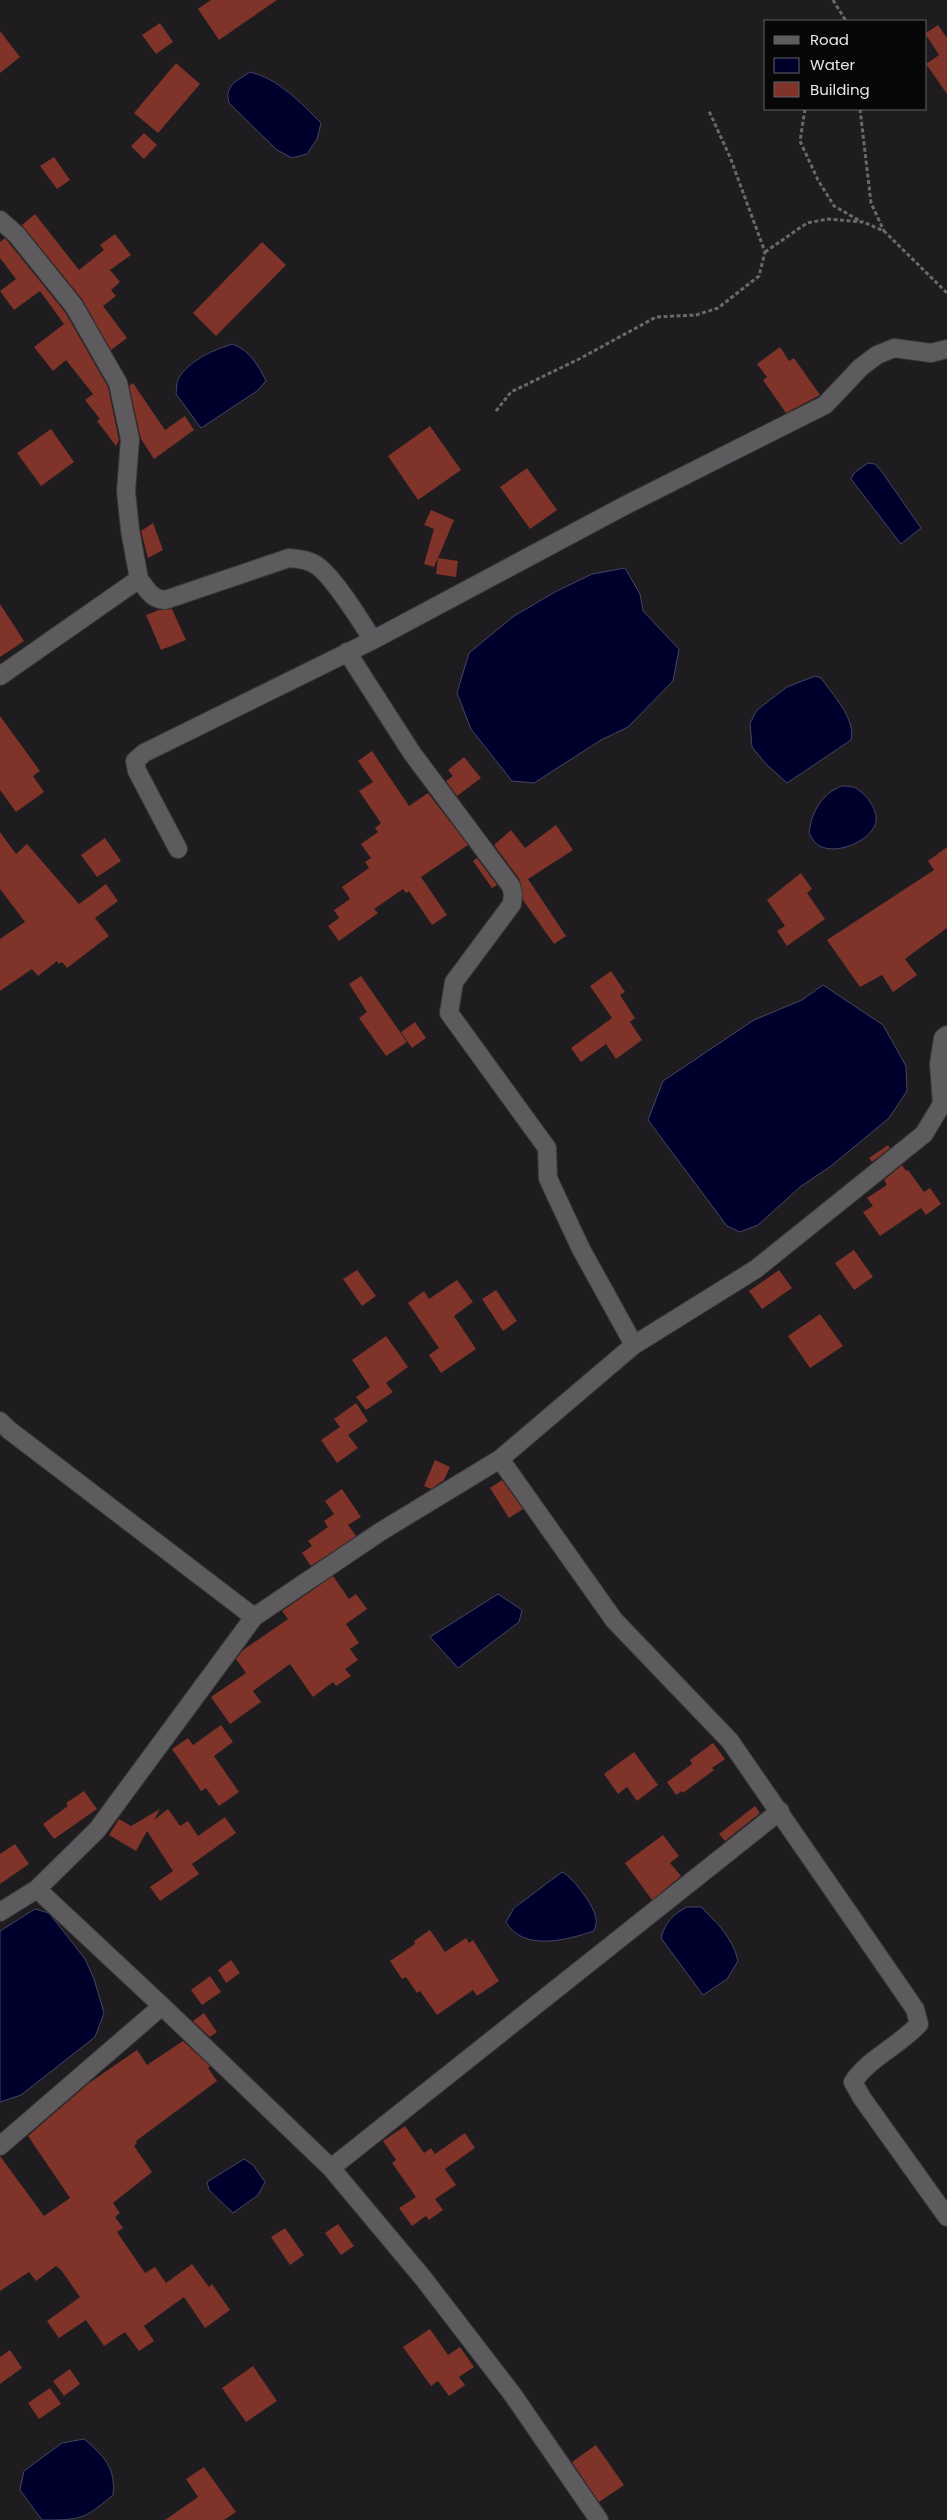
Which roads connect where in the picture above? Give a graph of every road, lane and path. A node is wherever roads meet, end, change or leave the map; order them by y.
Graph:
1 (833, 0) edge
2 (845, 20) edge
3 (805, 110) edge
4 (860, 110) edge
5 (709, 111) dead end
6 (0, 220) edge
7 (863, 222) junction
8 (884, 231) junction
9 (765, 252) junction
10 (947, 293) edge
11 (947, 349) edge
12 (496, 411) dead end
13 (139, 579) junction
14 (373, 640) junction
15 (347, 652) junction
16 (0, 676) edge
17 (178, 849) dead end
18 (947, 1035) edge
19 (634, 1345) junction
20 (0, 1420) edge
21 (500, 1459) junction
22 (254, 1617) junction
23 (780, 1811) junction
24 (37, 1889) junction
25 (0, 1912) edge
26 (162, 2006) junction
27 (0, 2146) edge
28 (331, 2168) junction
29 (947, 2217) edge
30 (599, 2520) edge

1 - 2 path
3 - 7 path
4 - 8 path
5 - 9 path
6 - 13 street
7 - 8 path
7 - 9 path
8 - 10 path
9 - 12 path
11 - 14 street
13 - 14 street
13 - 16 street
14 - 15 street
15 - 17 street
15 - 19 street
18 - 19 street
19 - 21 street
20 - 22 street
21 - 22 street
21 - 23 street
22 - 24 street
23 - 28 street
23 - 29 street
24 - 25 street
24 - 26 street
26 - 27 street
26 - 28 street
28 - 30 street

